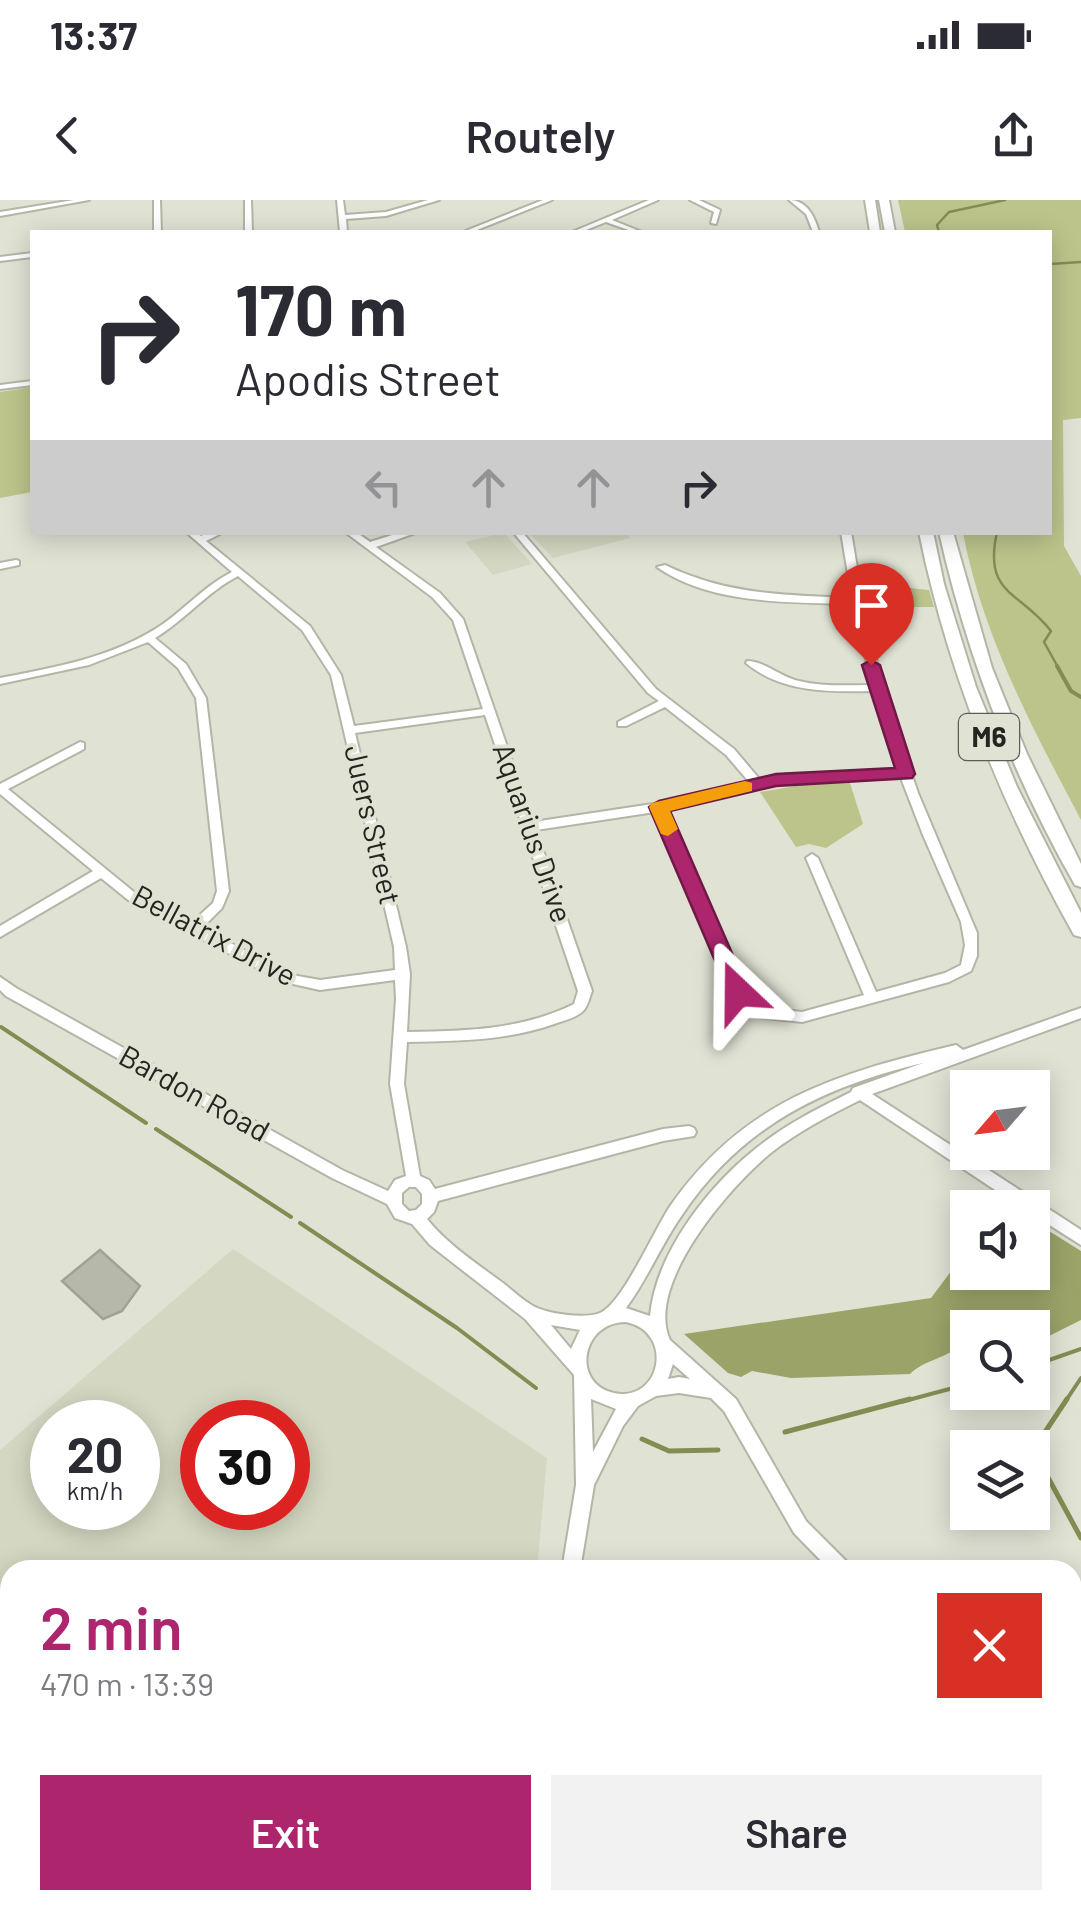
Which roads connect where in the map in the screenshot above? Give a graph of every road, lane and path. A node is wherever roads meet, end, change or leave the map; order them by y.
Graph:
1 (86, 200) edge
2 (248, 200) edge
3 (340, 200) edge
4 (436, 200) edge
5 (549, 200) edge
6 (655, 200) edge
7 (693, 200) edge
8 (792, 200) edge
9 (870, 200) edge
10 (884, 200) edge
11 (158, 202) edge
12 (146, 204) dead end
13 (0, 214) edge
14 (342, 217) junction
15 (607, 220) junction
16 (714, 223) dead end
17 (478, 228) junction
18 (158, 230) edge
19 (249, 230) edge
20 (344, 230) edge
21 (472, 230) edge
22 (484, 230) edge
23 (581, 230) edge
24 (634, 230) edge
25 (815, 230) edge
26 (876, 230) edge
27 (890, 230) edge
28 (30, 255) edge
29 (0, 259) edge
30 (30, 382) edge
31 (0, 387) edge
32 (194, 535) edge
33 (212, 535) edge
34 (353, 535) edge
35 (404, 535) edge
36 (520, 535) edge
37 (847, 535) edge
38 (927, 535) edge
39 (947, 535) edge
40 (200, 540) junction
41 (368, 546) junction
42 (16, 563) dead end
43 (0, 566) edge
44 (662, 567) dead end
45 (239, 572) junction
46 (858, 601) junction
47 (149, 638) junction
48 (751, 663) dead end
49 (0, 682) edge
50 (877, 688) junction
51 (664, 703) junction
52 (490, 710) junction
53 (622, 724) dead end
54 (350, 730) junction
55 (80, 746) dead end
56 (906, 774) junction
57 (757, 784) junction
58 (0, 788) edge
59 (659, 807) junction
60 (530, 827) junction
61 (812, 858) dead end
62 (101, 872) junction
63 (1081, 881) edge
64 (192, 930) junction
65 (1081, 930) edge
66 (0, 932) edge
67 (402, 974) junction
68 (0, 982) edge
69 (872, 998) junction
70 (1081, 1013) edge
71 (1025, 1033) junction
72 (401, 1037) junction
73 (858, 1092) junction
74 (689, 1132) dead end
75 (414, 1182) junction
76 (432, 1196) junction
77 (391, 1199) junction
78 (415, 1216) junction
79 (1081, 1238) edge
80 (531, 1314) junction
81 (604, 1320) junction
82 (661, 1340) junction
83 (580, 1373) junction
84 (653, 1390) junction
85 (714, 1392) junction
86 (634, 1399) junction
87 (585, 1485) junction
88 (573, 1560) edge
89 (832, 1560) edge

1 - 13 street
2 - 19 street
3 - 14 street
4 - 14 street
5 - 17 street
6 - 15 street
7 - 16 street
8 - 25 street
9 - 26 highway
10 - 27 highway
11 - 12 street
11 - 18 street
14 - 20 street
15 - 23 street
15 - 24 street
17 - 21 street
17 - 22 street
28 - 29 street
30 - 31 street
32 - 40 street, Juers Street
33 - 40 street
34 - 41 street, Aquarius Drive
35 - 41 street
36 - 51 street
37 - 46 street
38 - 65 highway, M6
39 - 63 highway, M6
40 - 45 street, Juers Street
41 - 52 street, Aquarius Drive
42 - 43 street
44 - 46 street
45 - 47 street
45 - 54 street, Juers Street
46 - 50 street
47 - 49 street
47 - 64 street
48 - 50 street
50 - 56 street
51 - 53 street
51 - 57 street
52 - 54 street
52 - 60 street, Aquarius Drive
54 - 67 street, Juers Street
55 - 58 street
56 - 57 street
56 - 69 street
57 - 59 street
58 - 62 street, Bellatrix Drive
59 - 60 street
59 - 69 street
60 - 72 street, Aquarius Drive
61 - 69 street
62 - 64 street, Bellatrix Drive
62 - 66 street
64 - 67 street, Bellatrix Drive
67 - 72 street, Juers Street
68 - 77 street, Bardon Road
70 - 71 street
71 - 73 street
71 - 81 street
72 - 75 street, Juers Street
73 - 79 street
73 - 82 street
74 - 76 street
75 - 76 street
75 - 77 street
76 - 78 street
77 - 78 street
78 - 80 street
80 - 81 street
80 - 83 street
81 - 82 street
81 - 83 street
82 - 84 street
82 - 85 street
83 - 86 street
83 - 87 street
84 - 85 street
84 - 86 street
85 - 89 street
86 - 87 street
87 - 88 street

